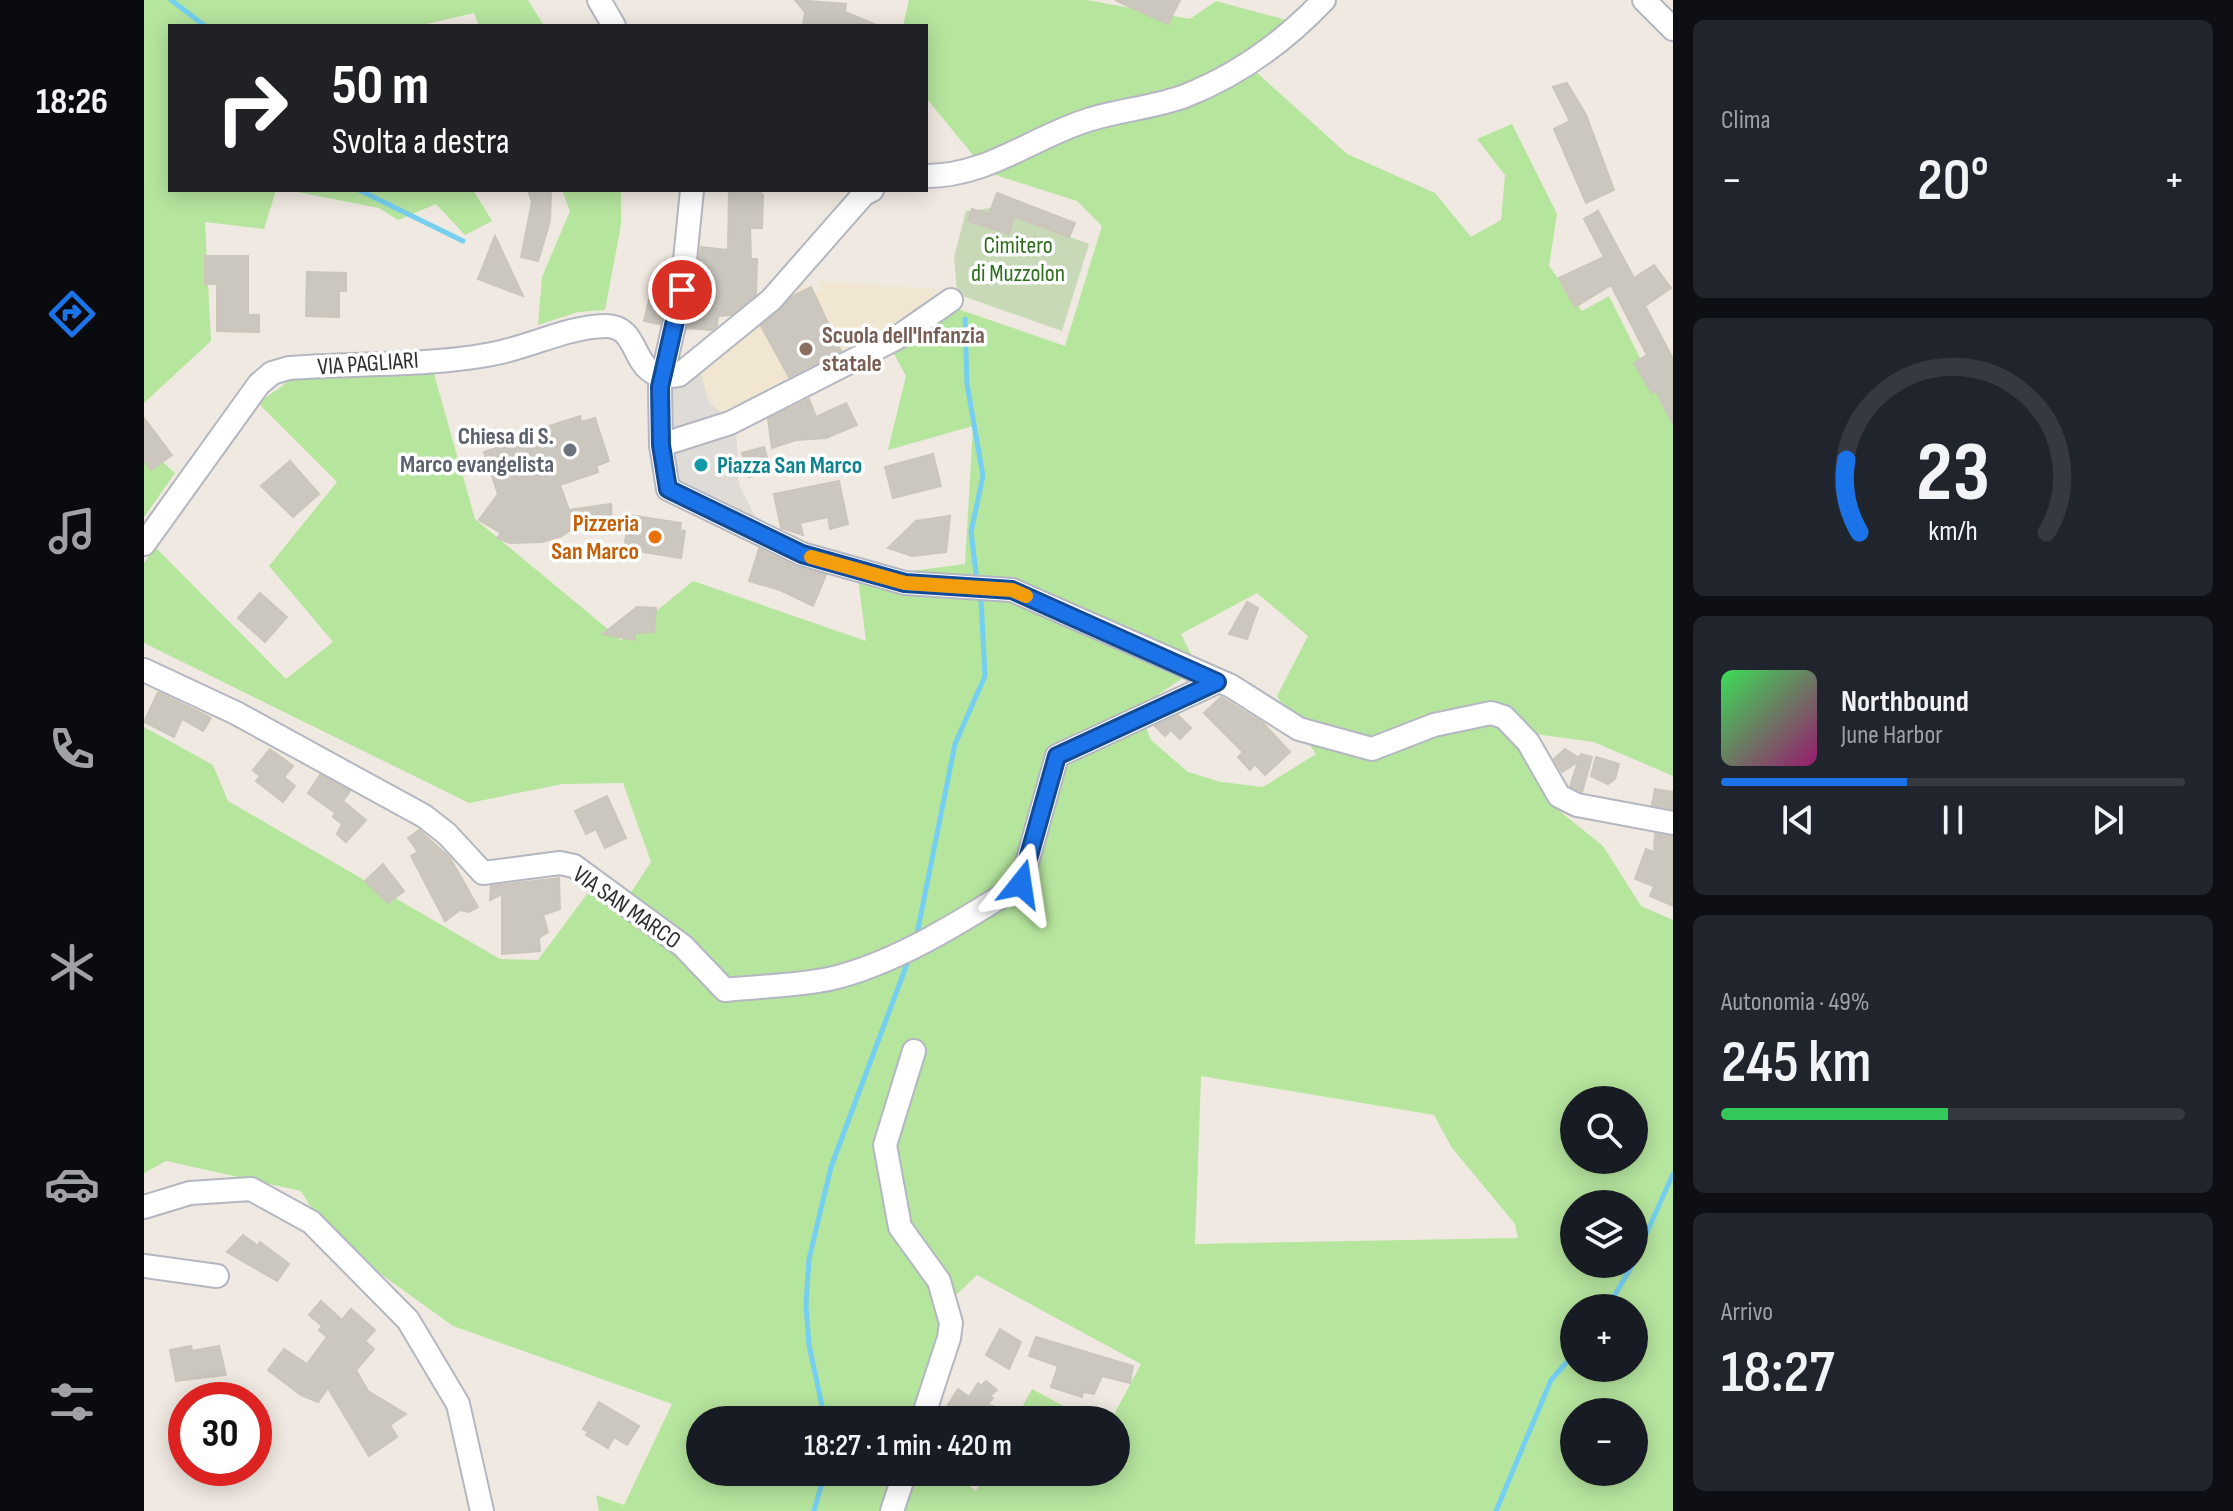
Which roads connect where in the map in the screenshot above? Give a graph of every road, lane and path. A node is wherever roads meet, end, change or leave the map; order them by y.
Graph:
1 (599, 0) edge
2 (1324, 0) edge
3 (1644, 0) edge
4 (613, 24) edge
5 (1673, 29) edge
6 (928, 176) edge
7 (692, 192) edge
8 (868, 192) edge
9 (951, 300) dead end
10 (657, 375) junction
11 (661, 445) junction
12 (144, 544) edge
13 (144, 670) edge
14 (1217, 682) junction
15 (1673, 823) edge
16 (914, 1051) dead end
17 (144, 1207) edge
18 (144, 1266) edge
19 (217, 1276) dead end
20 (926, 1406) edge
21 (900, 1486) edge
22 (482, 1511) edge
23 (892, 1511) edge

1 - 4 street
2 - 6 street
3 - 5 street
7 - 10 street
8 - 10 street
9 - 11 street
10 - 11 street
10 - 12 street, VIA PAGLIARI
11 - 14 street
13 - 14 street, VIA SAN MARCO
14 - 15 street
16 - 20 street
17 - 22 street
18 - 19 street
21 - 23 street

